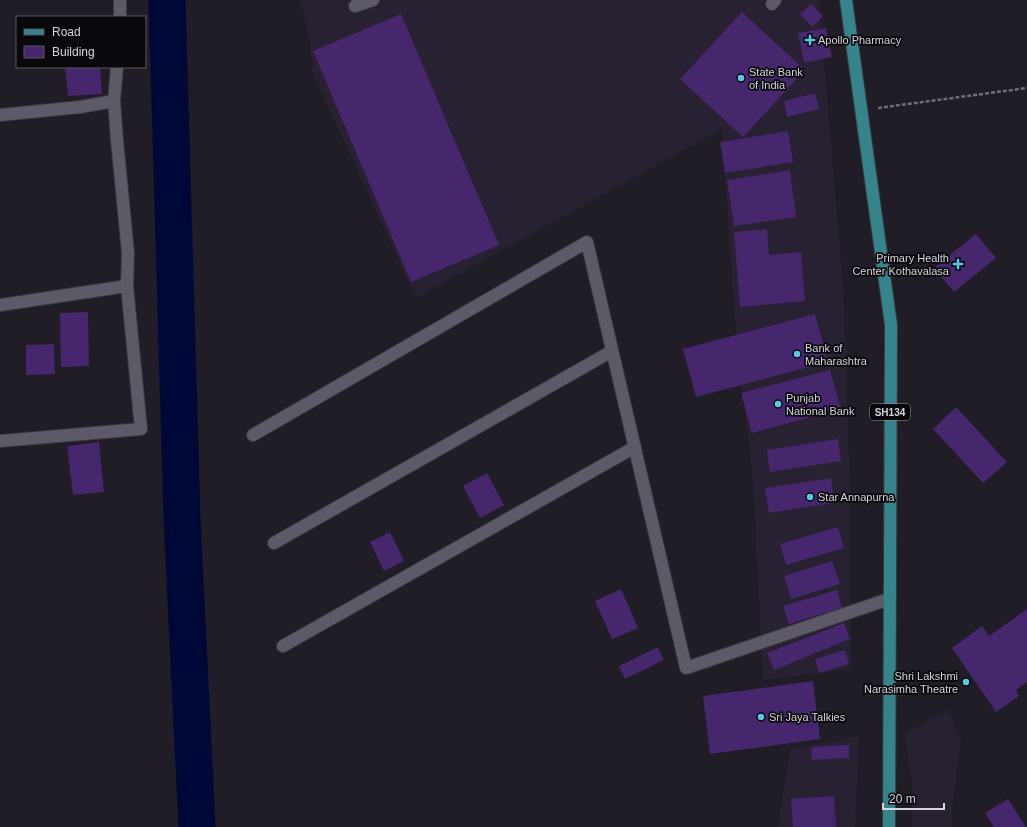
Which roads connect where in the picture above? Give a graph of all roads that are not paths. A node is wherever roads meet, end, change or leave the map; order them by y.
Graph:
1 (120, 0) edge
2 (373, 0) edge
3 (846, 0) edge
4 (355, 6) dead end
5 (120, 16) edge
6 (117, 68) edge
7 (114, 101) junction
8 (0, 115) edge
9 (127, 286) junction
10 (0, 305) edge
11 (612, 351) junction
12 (253, 436) dead end
13 (0, 441) edge
14 (635, 447) junction
15 (274, 543) dead end
16 (890, 599) junction
17 (282, 646) dead end
18 (889, 827) edge

1 - 5 street
2 - 4 street
3 - 16 main road, SH134
6 - 7 street
7 - 8 street
7 - 9 street
9 - 10 street
9 - 13 street
11 - 12 street
11 - 14 street
11 - 15 street
14 - 16 street
14 - 17 street
16 - 18 main road, SH134

